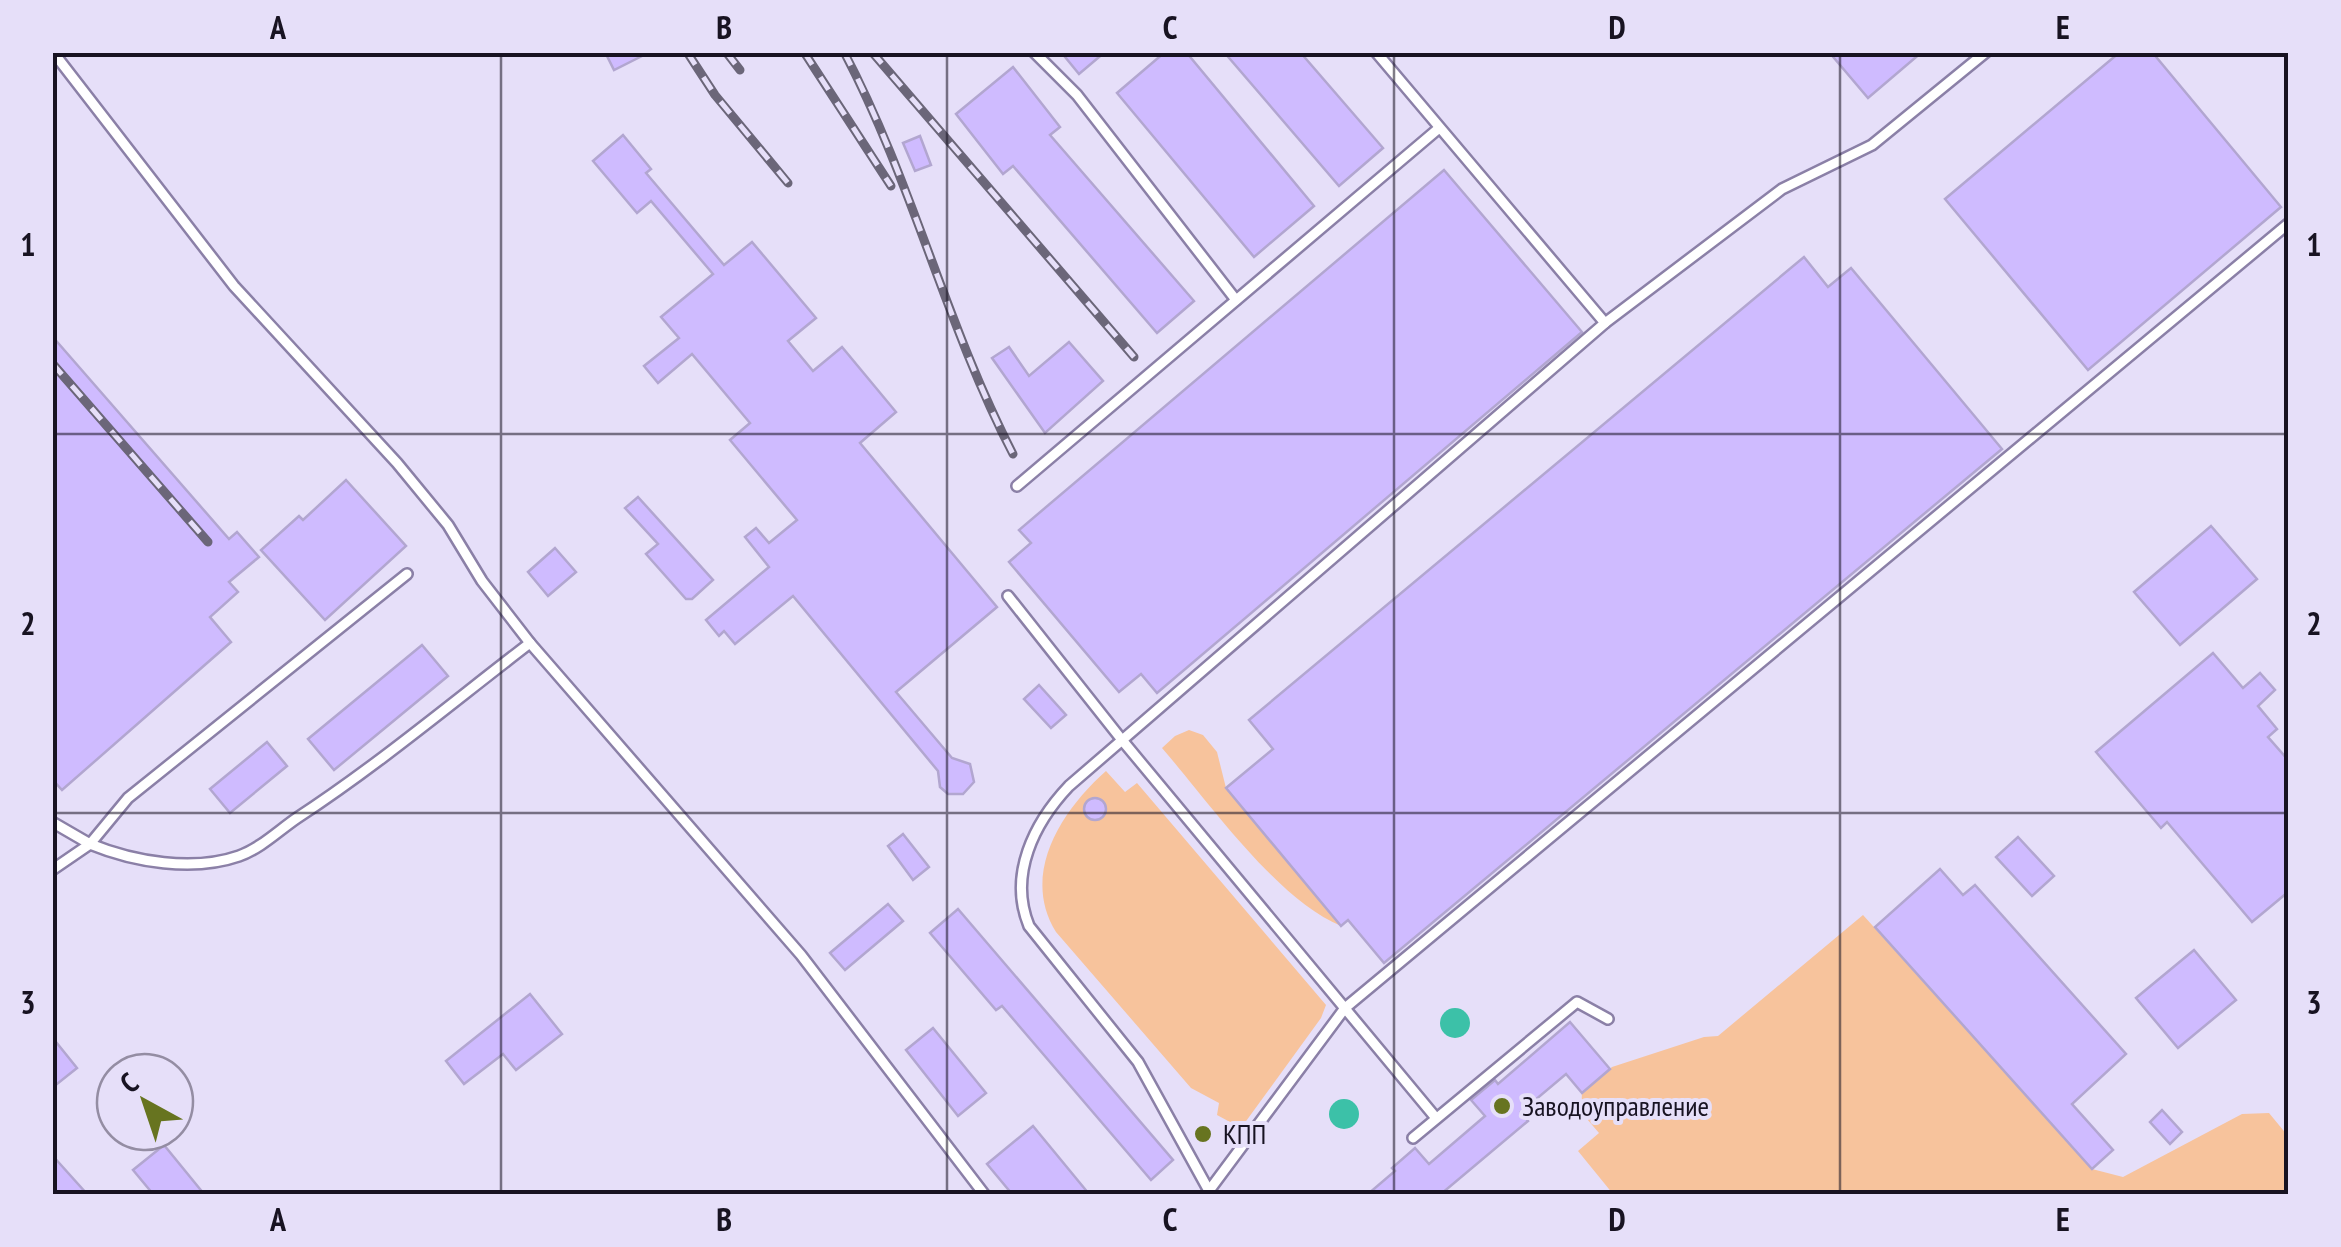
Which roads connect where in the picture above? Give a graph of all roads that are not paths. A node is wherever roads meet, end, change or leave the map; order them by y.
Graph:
1 (53, 52) edge
2 (1034, 52) edge
3 (1376, 52) edge
4 (1986, 52) edge
5 (1438, 129) junction
6 (2288, 224) edge
7 (1236, 300) junction
8 (1605, 323) junction
9 (1017, 486) dead end
10 (407, 574) dead end
11 (1008, 596) dead end
12 (530, 642) junction
13 (1122, 740) junction
14 (52, 822) edge
15 (90, 844) junction
16 (52, 870) edge
17 (1345, 1008) junction
18 (1608, 1019) dead end
19 (1436, 1118) junction
20 (1413, 1138) dead end
21 (1208, 1192) edge
22 (984, 1194) edge

1 - 12 lane
2 - 7 lane
3 - 5 lane
4 - 8 lane
5 - 7 lane
5 - 8 lane
6 - 17 lane
7 - 9 lane
8 - 13 lane
10 - 15 lane
11 - 13 lane
12 - 15 lane
12 - 22 lane
13 - 17 lane
13 - 21 lane
14 - 15 lane
15 - 16 lane
17 - 19 lane
17 - 21 lane
18 - 19 lane
19 - 20 lane

